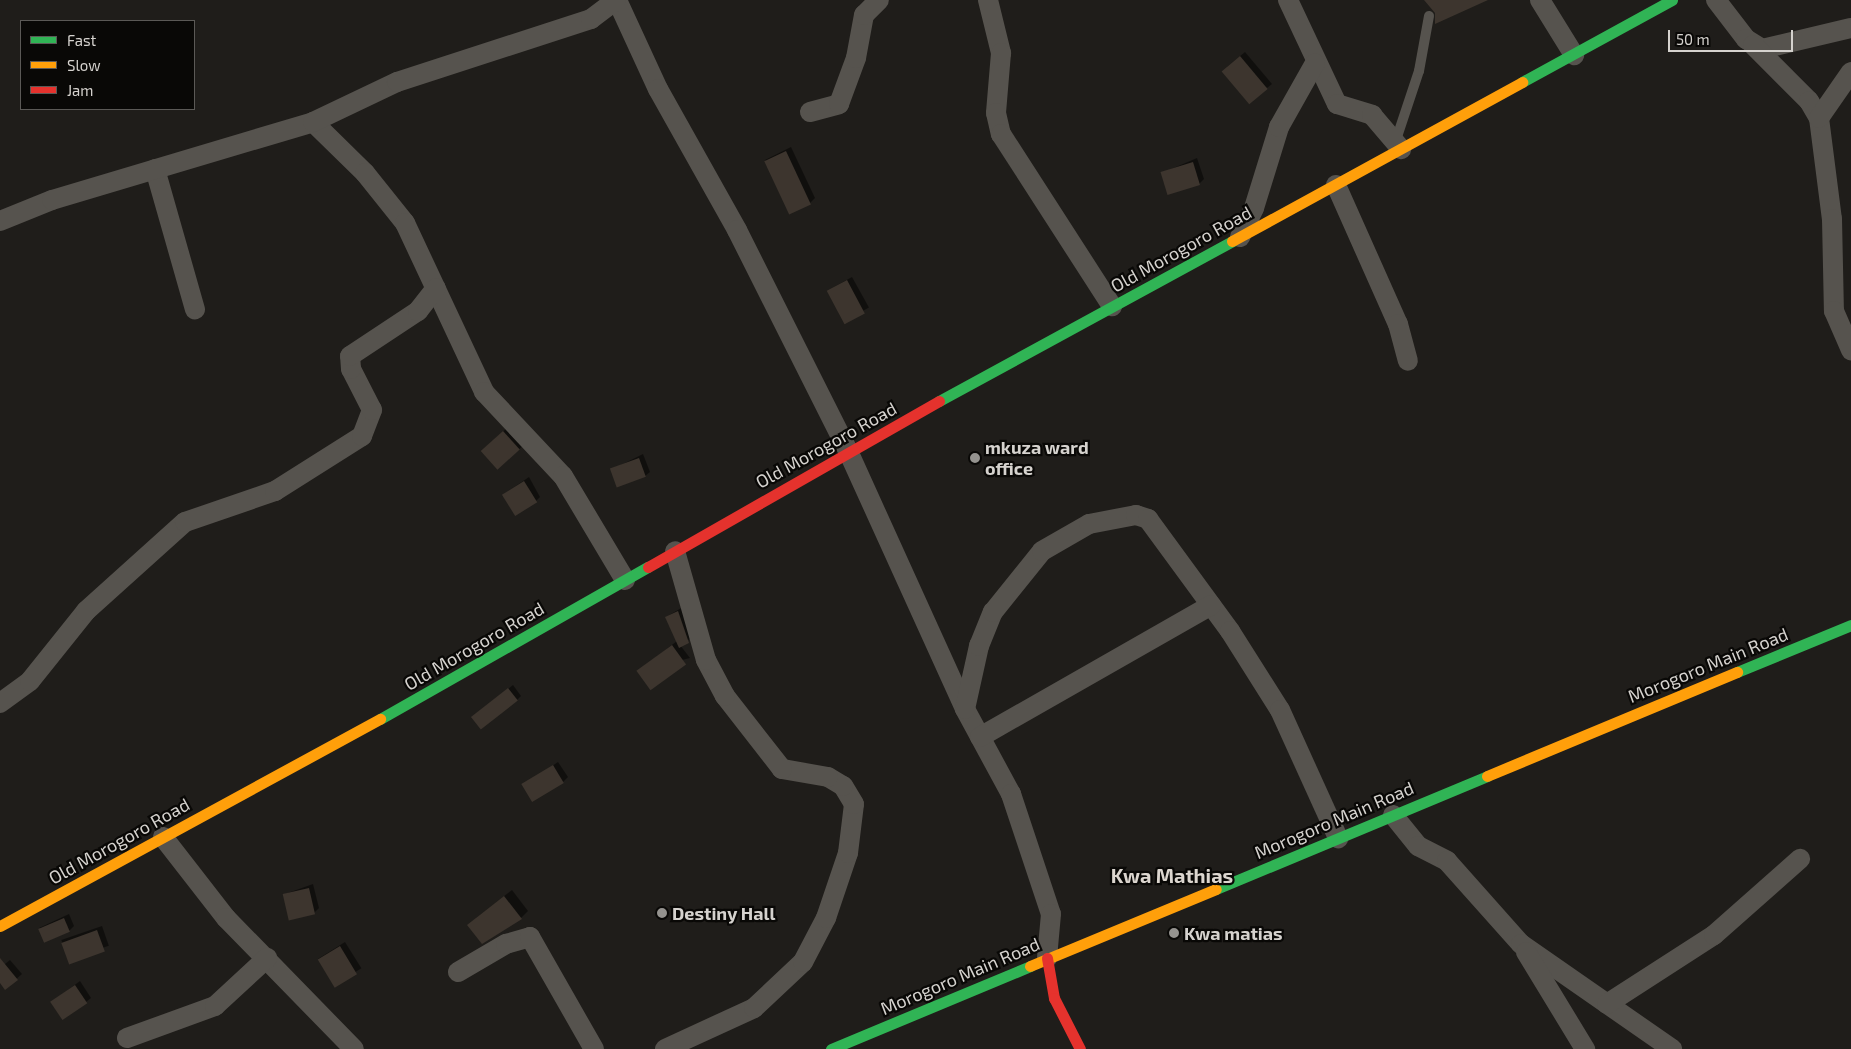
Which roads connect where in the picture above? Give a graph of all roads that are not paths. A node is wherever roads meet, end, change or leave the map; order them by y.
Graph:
1 (879, 0) edge
2 (988, 0) edge
3 (1288, 0) edge
4 (1540, 0) edge
5 (1672, 0) edge
6 (1716, 0) edge
7 (618, 5) edge
8 (1429, 16) dead end
9 (1851, 28) edge
10 (1753, 45) junction
11 (1574, 55) junction
12 (1315, 63) junction
13 (1851, 72) edge
14 (810, 112) dead end
15 (1819, 118) junction
16 (313, 122) junction
17 (1398, 145) junction
18 (155, 170) junction
19 (1336, 185) junction
20 (0, 221) edge
21 (1240, 237) junction
22 (436, 288) junction
23 (1112, 306) junction
24 (196, 309) dead end
25 (1851, 350) edge
26 (1408, 361) dead end
27 (848, 451) junction
28 (675, 551) junction
29 (625, 580) junction
30 (1211, 605) junction
31 (1851, 625) edge
32 (0, 703) edge
33 (965, 708) junction
34 (980, 738) junction
35 (1393, 815) junction
36 (163, 837) junction
37 (1338, 838) junction
38 (1800, 859) dead end
39 (0, 907) edge
40 (22, 914) junction
41 (0, 926) edge
42 (1521, 944) junction
43 (267, 958) junction
44 (1047, 958) junction
45 (458, 972) dead end
46 (1607, 1004) junction
47 (127, 1038) dead end
48 (354, 1049) edge
49 (594, 1049) edge
50 (665, 1049) edge
51 (831, 1049) edge
52 (1080, 1049) edge
53 (1585, 1049) edge
54 (1672, 1049) edge

1 - 14 street
2 - 23 street
3 - 12 street
4 - 11 street
5 - 11 main road, Old Morogoro Road
6 - 10 street
7 - 16 street
7 - 27 street
8 - 17 lane
9 - 10 street
10 - 15 street
11 - 17 main road, Old Morogoro Road
12 - 17 street
12 - 21 street
13 - 15 street
15 - 25 street
16 - 18 street
16 - 22 street
17 - 19 main road, Old Morogoro Road
18 - 20 street
18 - 24 street
19 - 21 main road, Old Morogoro Road
19 - 26 street
21 - 23 main road, Old Morogoro Road
22 - 29 street
22 - 32 street
23 - 27 main road, Old Morogoro Road
27 - 28 main road, Old Morogoro Road
27 - 33 street
28 - 29 main road, Old Morogoro Road
28 - 50 street
29 - 36 main road, Old Morogoro Road
30 - 33 street
30 - 34 street
30 - 37 street
31 - 35 main road, Morogoro Main Road
33 - 34 street
34 - 44 street
35 - 37 main road, Morogoro Main Road
35 - 42 street
36 - 40 main road, Old Morogoro Road
36 - 43 street
37 - 44 main road, Morogoro Main Road
38 - 46 street
39 - 40 street
40 - 41 main road, Old Morogoro Road
42 - 46 street
42 - 53 street
43 - 47 street
43 - 48 street
44 - 51 main road, Morogoro Main Road
44 - 52 main road
45 - 49 street
46 - 54 street

